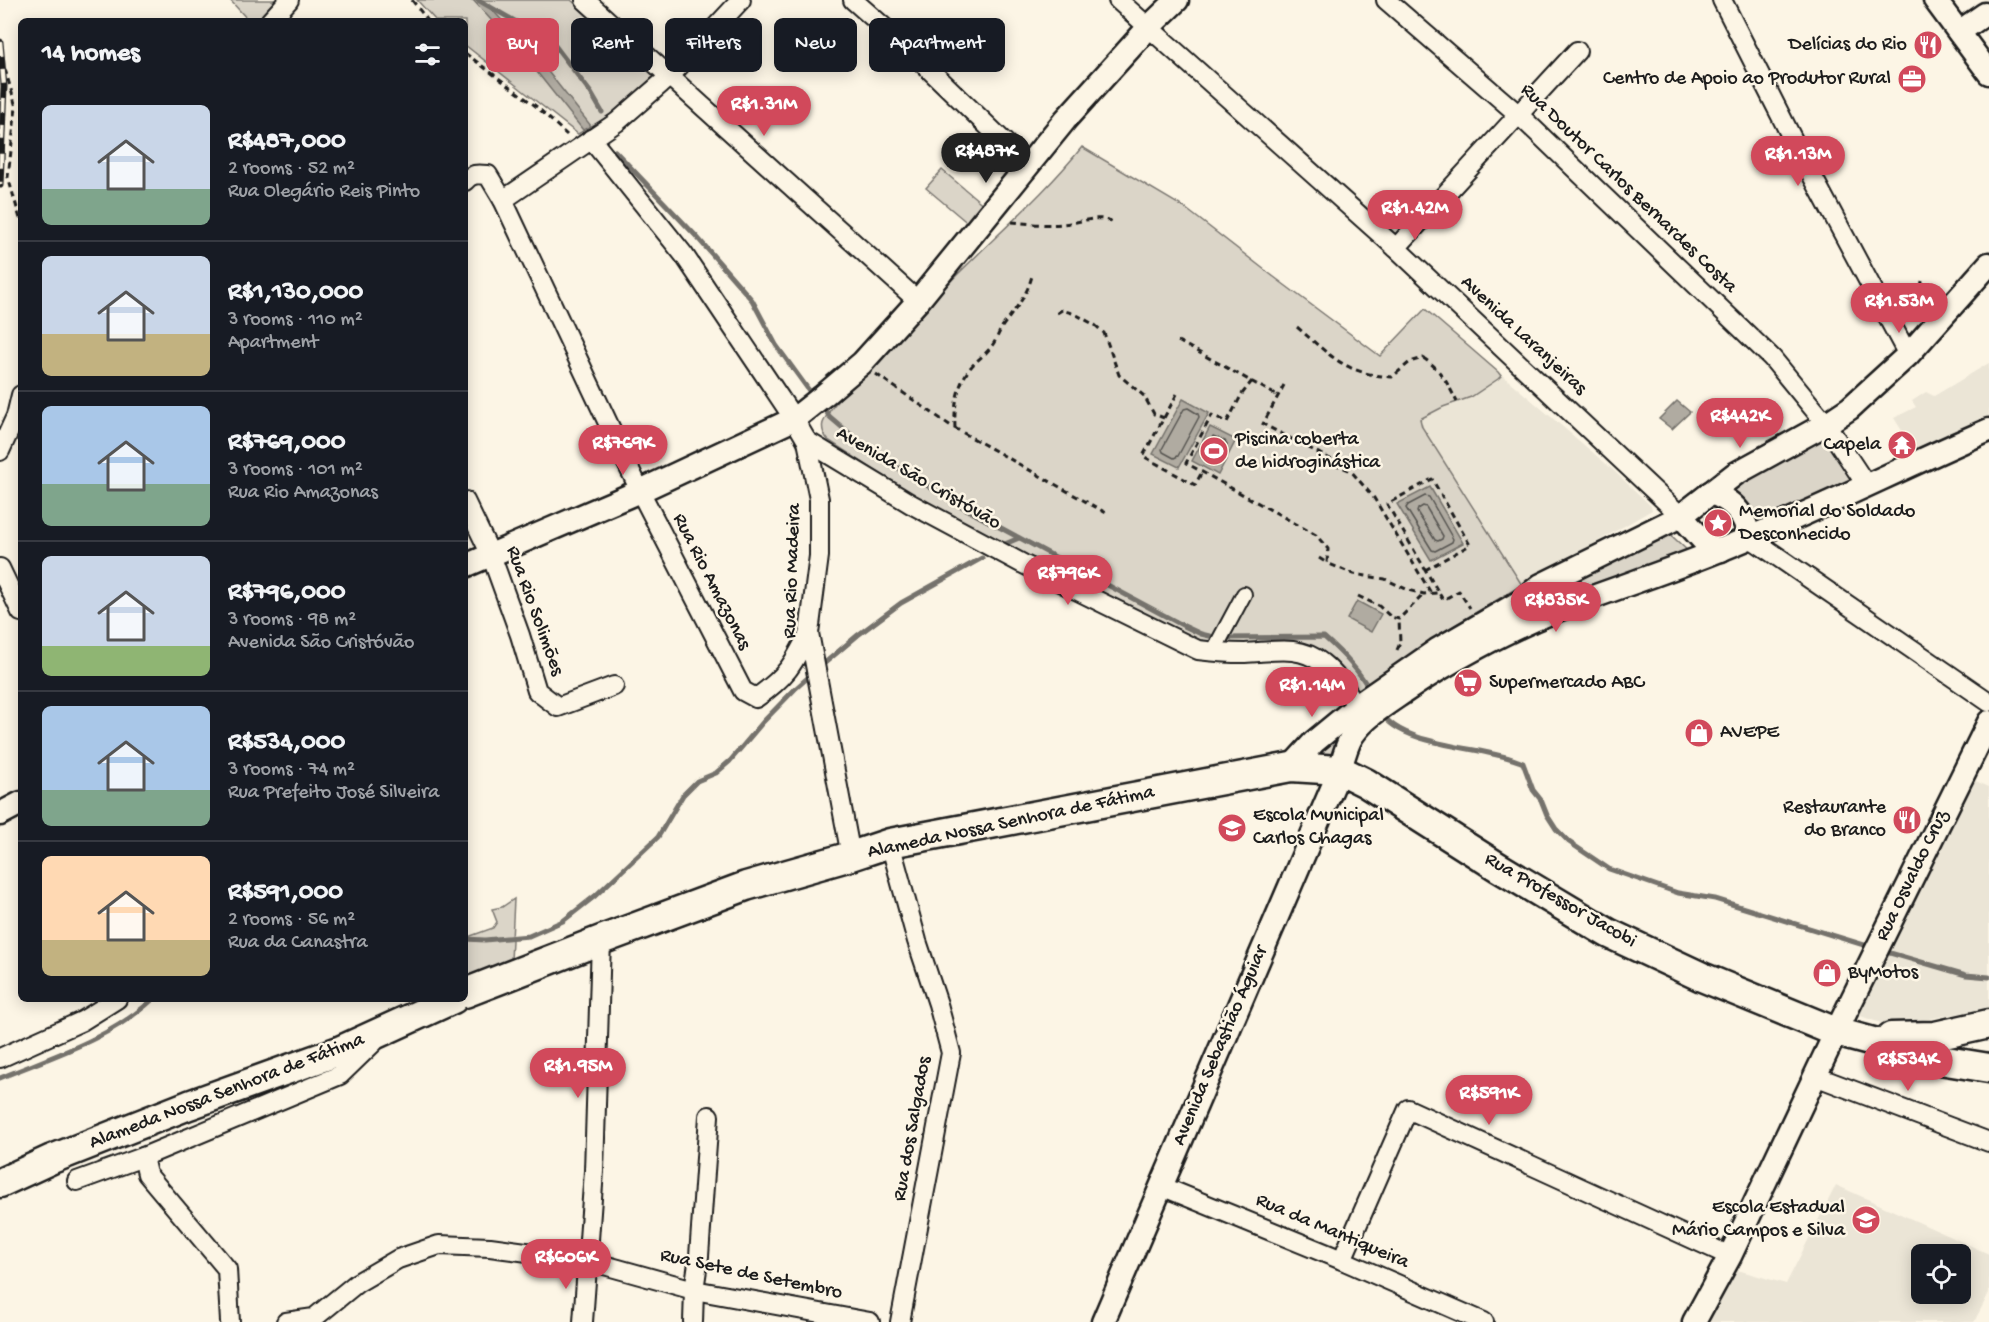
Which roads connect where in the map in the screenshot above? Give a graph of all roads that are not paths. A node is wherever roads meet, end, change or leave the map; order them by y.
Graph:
1 (290, 0) edge
2 (585, 0) edge
3 (741, 0) edge
4 (853, 0) edge
5 (1118, 0) edge
6 (1177, 0) edge
7 (1386, 0) edge
8 (1722, 0) edge
9 (1935, 0) edge
10 (1983, 11) edge
11 (273, 18) edge
12 (1149, 27) junction
13 (1959, 32) junction
14 (1577, 51) dead end
15 (1989, 74) edge
16 (670, 76) junction
17 (1519, 115) junction
18 (585, 143) junction
19 (1028, 164) junction
20 (468, 178) edge
21 (503, 200) junction
22 (1396, 248) junction
23 (1989, 264) edge
24 (918, 301) junction
25 (1908, 355) junction
26 (809, 407) junction
27 (18, 408) edge
28 (1826, 424) junction
29 (1989, 430) edge
30 (807, 441) junction
31 (0, 451) edge
32 (1867, 486) junction
33 (640, 491) junction
34 (1710, 493) junction
35 (468, 507) edge
36 (1681, 516) junction
37 (1749, 537) junction
38 (1721, 550) junction
39 (491, 555) junction
40 (468, 565) edge
41 (0, 567) edge
42 (1244, 594) dead end
43 (18, 606) edge
44 (809, 633) junction
45 (1213, 652) junction
46 (614, 687) dead end
47 (1989, 702) edge
48 (1371, 703) junction
49 (1989, 722) edge
50 (1291, 767) junction
51 (1340, 770) junction
52 (18, 805) edge
53 (0, 814) edge
54 (890, 843) junction
55 (851, 856) junction
56 (601, 939) junction
57 (468, 989) edge
58 (112, 1002) edge
59 (441, 1002) edge
60 (1989, 1024) edge
61 (384, 1032) junction
62 (1844, 1034) junction
63 (0, 1058) edge
64 (1989, 1068) edge
65 (1815, 1076) junction
66 (709, 1116) dead end
67 (1989, 1142) edge
68 (143, 1157) junction
69 (77, 1181) dead end
70 (0, 1183) edge
71 (1161, 1186) junction
72 (1730, 1256) junction
73 (586, 1260) junction
74 (1342, 1260) junction
75 (694, 1290) junction
76 (230, 1322) edge
77 (286, 1322) edge
78 (583, 1322) edge
79 (693, 1322) edge
80 (870, 1322) edge
81 (900, 1322) edge
82 (1103, 1322) edge
83 (1484, 1322) edge
84 (1694, 1322) edge

1 - 11 street
2 - 16 street
3 - 16 street
4 - 19 street
5 - 12 street, Avenida Laranjeiras
6 - 12 street
7 - 17 street, Rua Doutor Carlos Bernardes Costa
8 - 25 street
9 - 13 street
10 - 13 street
12 - 19 street
12 - 22 street, Avenida Laranjeiras
13 - 15 street
14 - 17 street
16 - 18 street
16 - 24 street
17 - 22 street
17 - 28 street, Rua Doutor Carlos Bernardes Costa
18 - 21 street
18 - 26 street, Rua Rio Madeira
19 - 24 street
20 - 21 street, Rua Rio Amazonas
21 - 33 street, Rua Rio Amazonas
22 - 36 street, Avenida Laranjeiras
23 - 25 street
24 - 26 street
25 - 28 street
26 - 30 street, Rua Rio Madeira
26 - 33 street
27 - 31 street
28 - 32 street, Rua Doutor Carlos Bernardes Costa
28 - 34 street
29 - 32 street
30 - 44 street, Rua Rio Madeira
30 - 45 street, Avenida São Cristóvão
32 - 37 street
33 - 39 street
33 - 44 street, Rua Rio Amazonas
34 - 36 street
34 - 37 street
35 - 39 street, Rua Rio Solimões
36 - 38 street
36 - 48 street
37 - 38 street
37 - 47 street
38 - 48 street
39 - 40 street
39 - 46 street, Rua Rio Solimões
41 - 43 street
42 - 45 street
44 - 55 street, Rua Rio Madeira
45 - 48 street, Avenida São Cristóvão
48 - 50 street
48 - 51 street, Avenida Sebastião Águiar
49 - 62 street, Rua Osvaldo Cruz
50 - 51 main road, Rua Professor Jacobi
50 - 54 main road, Alameda Nossa Senhora de Fátima
51 - 62 main road, Rua Professor Jacobi
51 - 71 street, Avenida Sebastião Águiar
52 - 53 street
54 - 55 main road, Alameda Nossa Senhora de Fátima
54 - 81 street, Rua dos Salgados
55 - 56 main road, Alameda Nossa Senhora de Fátima
56 - 57 main road, Alameda Nossa Senhora de Fátima
56 - 73 street
58 - 63 street
59 - 61 main road, Alameda Nossa Senhora de Fátima
60 - 62 main road
61 - 68 street
61 - 70 main road, Alameda Nossa Senhora de Fátima
62 - 64 main road, Rua Professor Jacobi
62 - 65 street, Rua Osvaldo Cruz
65 - 67 street
65 - 72 street, Rua Osvaldo Cruz
66 - 75 street
68 - 69 street
68 - 76 street
71 - 74 street, Rua da Mantiqueira
71 - 82 street, Avenida Sebastião Águiar
72 - 74 street
72 - 84 street, Rua Osvaldo Cruz
73 - 75 street, Rua Sete de Setembro
73 - 77 street, Rua Sete de Setembro
73 - 78 street
74 - 83 street, Rua da Mantiqueira
75 - 79 street
75 - 80 street, Rua Sete de Setembro

